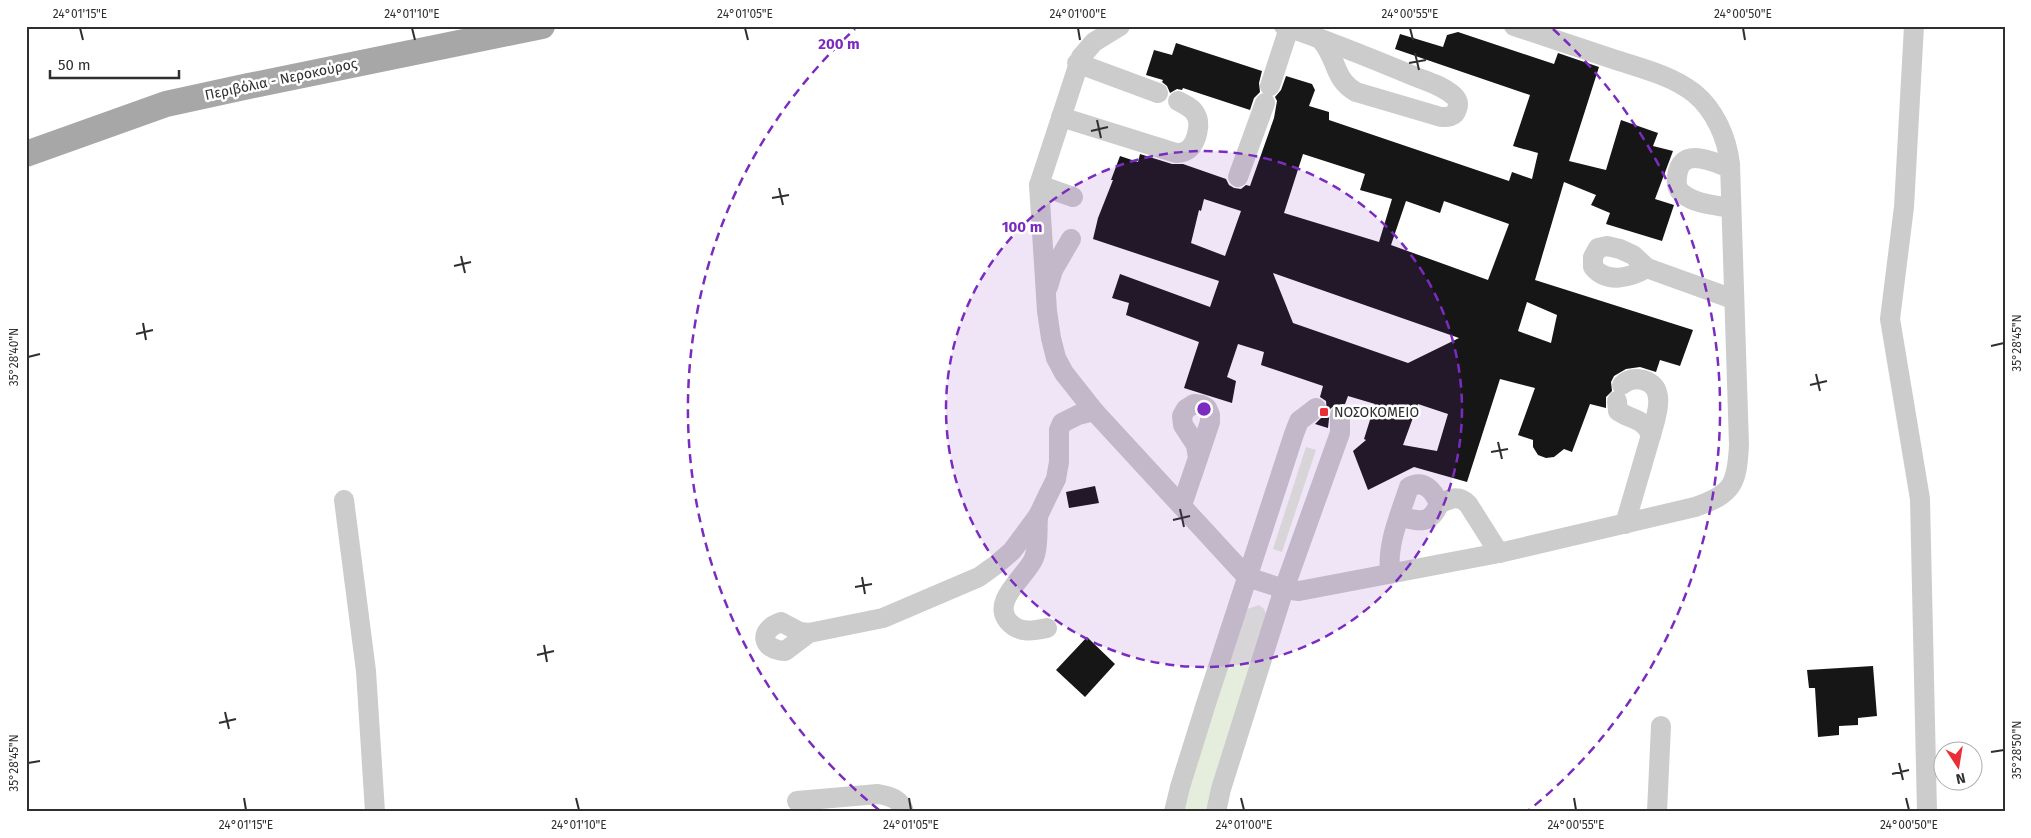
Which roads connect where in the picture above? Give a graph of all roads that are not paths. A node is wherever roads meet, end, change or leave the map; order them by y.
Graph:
1 (542, 26) edge
2 (1120, 26) edge
3 (1514, 26) edge
4 (1914, 26) edge
5 (1286, 27) edge
6 (1321, 40) junction
7 (1077, 63) junction
8 (1158, 93) dead end
9 (1178, 101) dead end
10 (1062, 117) junction
11 (26, 154) edge
12 (1730, 168) junction
13 (1238, 177) dead end
14 (1039, 185) junction
15 (1073, 197) dead end
16 (1731, 208) junction
17 (1071, 239) dead end
18 (1647, 268) dead end
19 (1046, 299) junction
20 (1733, 299) junction
21 (1316, 408) dead end
22 (1094, 411) junction
23 (1340, 415) dead end
24 (1651, 435) junction
25 (1198, 458) dead end
26 (344, 500) dead end
27 (1439, 504) junction
28 (1182, 505) junction
29 (1038, 516) junction
30 (1399, 516) junction
31 (1625, 524) junction
32 (1499, 553) junction
33 (1390, 572) junction
34 (1247, 577) junction
35 (1284, 589) junction
36 (1047, 628) dead end
37 (809, 632) dead end
38 (1661, 726) dead end
39 (796, 801) dead end
40 (375, 812) edge
41 (904, 812) edge
42 (1174, 812) edge
43 (1216, 812) edge
44 (1657, 812) edge
45 (1927, 812) edge

1 - 11 main road, Περιβόλια - Νεροκούρος
2 - 7 street
3 - 12 street
4 - 45 street
5 - 6 street
5 - 13 street
6 - 6 street
7 - 8 street
7 - 10 street
9 - 10 street
10 - 14 street
12 - 16 street
12 - 16 street
14 - 15 street
14 - 19 street
16 - 20 street
17 - 19 street
18 - 20 street
19 - 22 street
20 - 31 street
21 - 34 street
22 - 28 street
22 - 29 street
23 - 35 street
24 - 24 street
24 - 31 street
25 - 28 street
26 - 40 street
27 - 30 street
27 - 30 street
27 - 32 street
28 - 34 street
29 - 36 street
29 - 37 street
30 - 33 street
31 - 32 street
32 - 33 street
33 - 35 street
34 - 35 street
34 - 42 street
35 - 43 street
38 - 44 street
39 - 41 street

